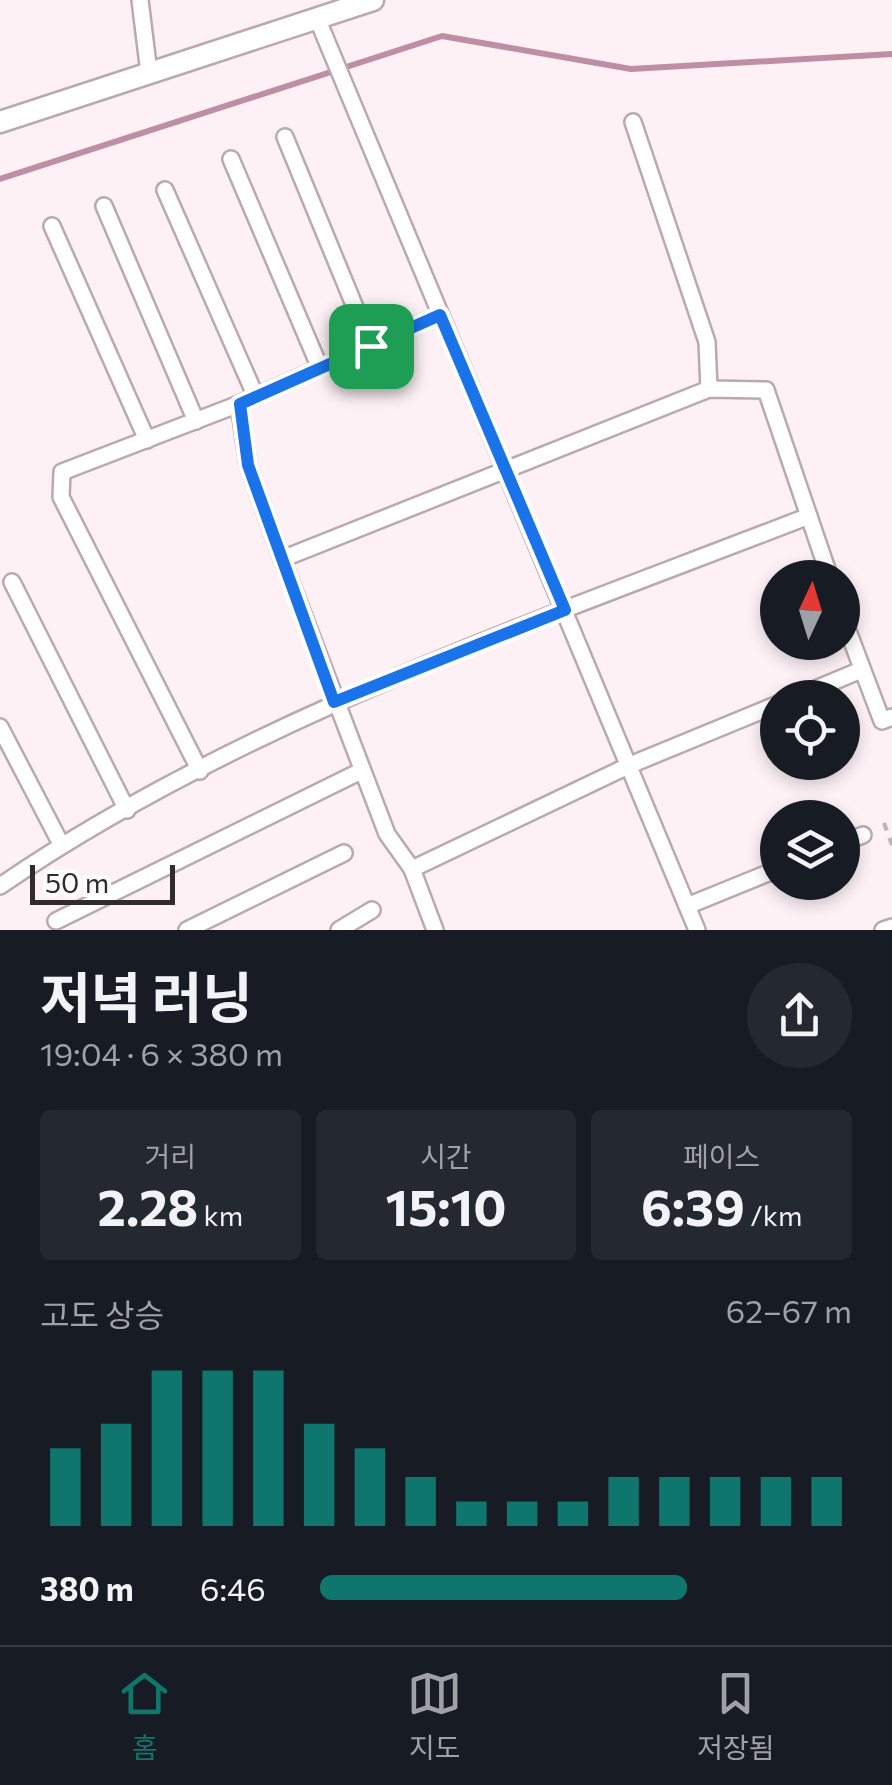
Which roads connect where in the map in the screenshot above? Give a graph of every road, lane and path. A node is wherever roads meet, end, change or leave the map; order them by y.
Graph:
1 (140, 0) edge
2 (373, 0) edge
3 (317, 18) junction
4 (149, 73) junction
5 (0, 122) edge
6 (633, 122) dead end
7 (286, 137) dead end
8 (231, 158) dead end
9 (165, 190) dead end
10 (104, 206) dead end
11 (52, 226) dead end
12 (440, 315) junction
13 (371, 346) junction
14 (320, 368) junction
15 (708, 389) junction
16 (256, 397) junction
17 (240, 404) junction
18 (196, 421) junction
19 (147, 440) junction
20 (505, 469) junction
21 (808, 516) junction
22 (282, 559) junction
23 (824, 560) edge
24 (12, 582) dead end
25 (565, 610) junction
26 (857, 660) edge
27 (861, 670) junction
28 (837, 680) edge
29 (334, 702) junction
30 (760, 712) edge
31 (892, 717) edge
32 (0, 727) edge
33 (630, 766) junction
34 (362, 771) junction
35 (200, 772) junction
36 (127, 810) junction
37 (884, 823) dead end
38 (863, 835) dead end
39 (860, 836) edge
40 (61, 844) junction
41 (892, 845) edge
42 (344, 853) dead end
43 (412, 869) junction
44 (760, 876) edge
45 (0, 886) edge
46 (687, 906) junction
47 (372, 910) dead end
48 (56, 922) dead end
49 (892, 927) edge
50 (188, 930) edge
51 (339, 930) edge
52 (435, 930) edge
53 (696, 930) edge
54 (884, 930) edge

1 - 4 street
2 - 3 street
3 - 4 street
3 - 12 street
4 - 5 street
6 - 15 street
7 - 13 street
8 - 14 street
9 - 16 street
10 - 18 street
11 - 19 street
12 - 13 street
12 - 20 street
13 - 14 street
14 - 16 street
15 - 20 street
15 - 21 street
16 - 17 street
17 - 18 street
17 - 22 street
18 - 19 street
19 - 35 street
20 - 22 street
20 - 25 street
21 - 23 street
21 - 25 street
22 - 29 street
24 - 36 street
25 - 29 street
25 - 33 street
26 - 27 street
27 - 28 street
27 - 31 street
29 - 34 street
29 - 35 street
30 - 33 street
32 - 40 street
33 - 43 street
33 - 46 street
34 - 43 street
34 - 48 street
35 - 36 street
36 - 40 street
37 - 41 path
38 - 39 street
40 - 45 street
42 - 50 street
43 - 52 street
44 - 46 street
46 - 53 street
47 - 51 street
49 - 54 street

